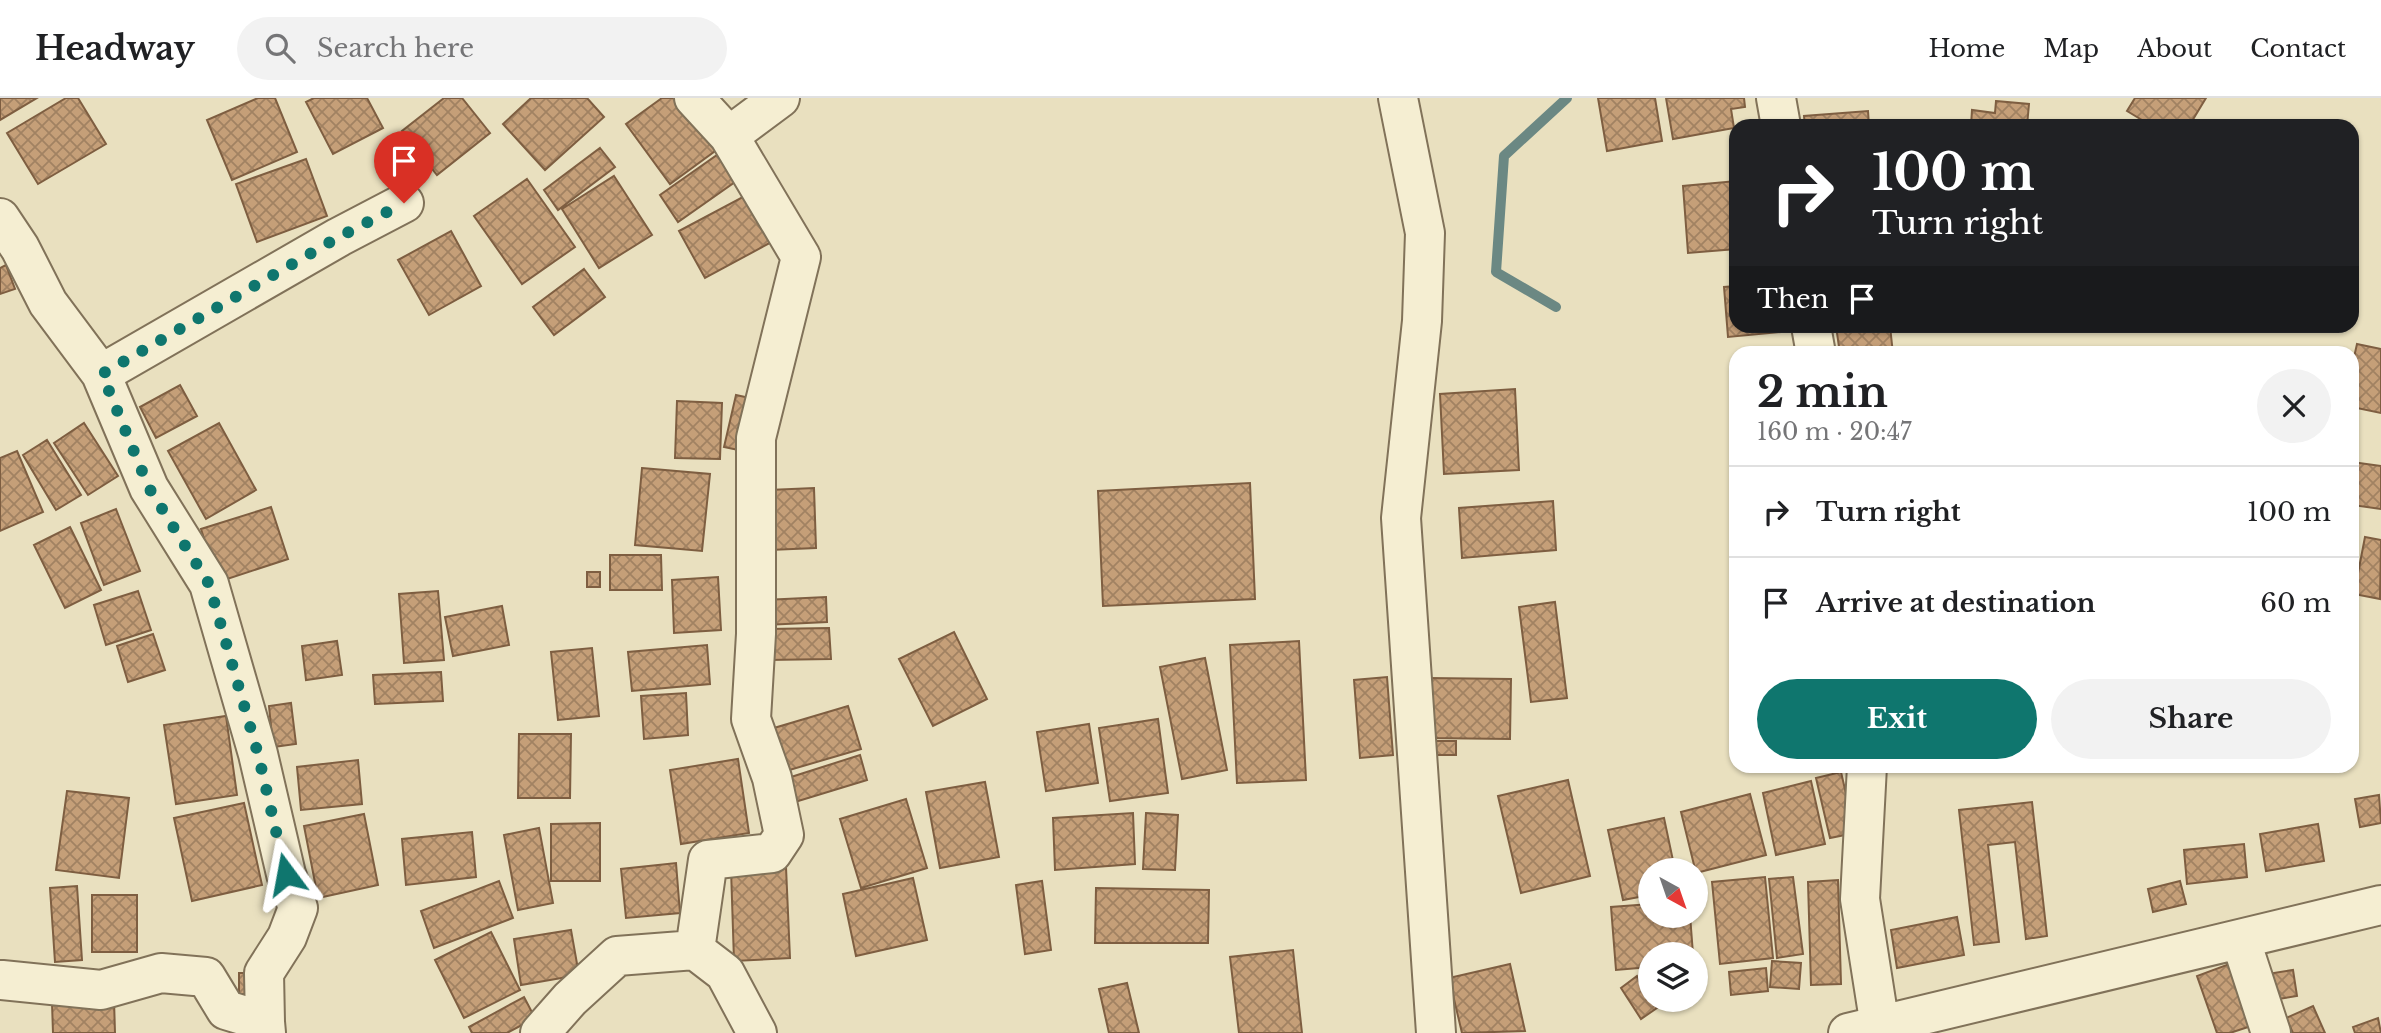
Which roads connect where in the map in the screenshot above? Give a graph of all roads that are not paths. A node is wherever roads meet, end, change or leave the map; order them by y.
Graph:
1 (694, 98) edge
2 (780, 98) edge
3 (1398, 98) edge
4 (1776, 98) edge
5 (1780, 119) edge
6 (729, 136) junction
7 (404, 203) dead end
8 (0, 218) edge
9 (102, 374) junction
10 (1867, 773) edge
11 (2381, 905) edge
12 (2241, 941) junction
13 (695, 950) junction
14 (2, 980) dead end
15 (266, 1027) edge
16 (1870, 1030) edge
17 (540, 1033) edge
18 (757, 1033) edge
19 (1436, 1033) edge
20 (2271, 1033) edge

1 - 6 street
2 - 6 street
3 - 19 street
4 - 5 street
6 - 13 street
7 - 9 street
8 - 9 street
9 - 15 street
10 - 16 street
11 - 12 street
12 - 16 street
12 - 20 street
13 - 17 street
13 - 18 street
14 - 15 street

